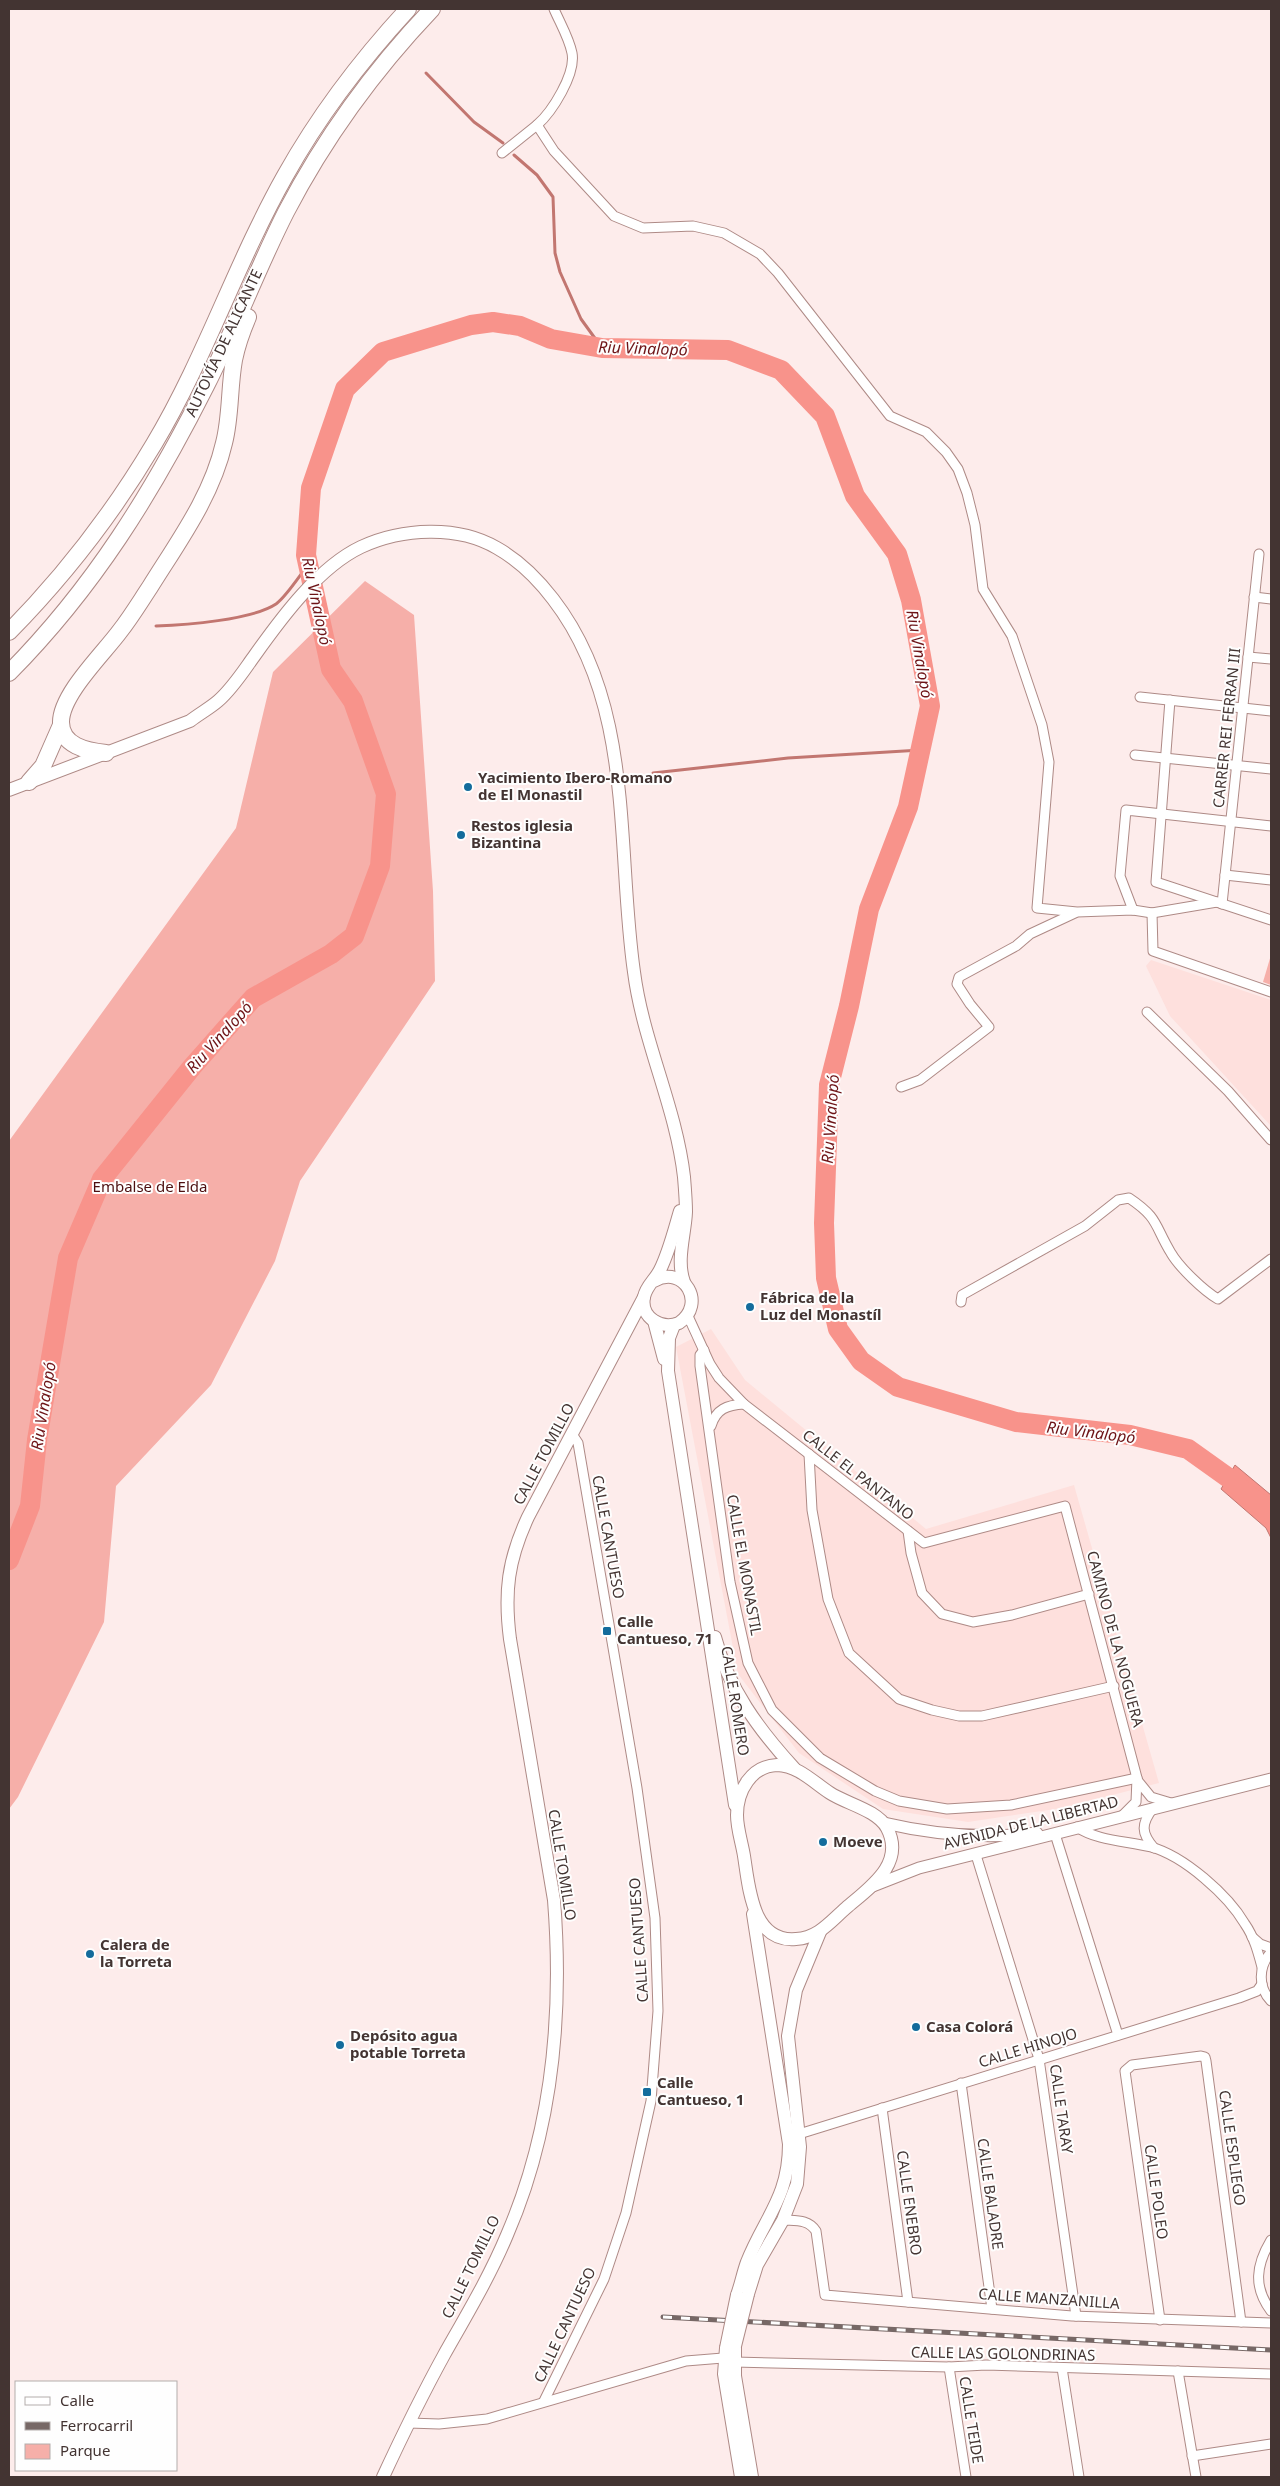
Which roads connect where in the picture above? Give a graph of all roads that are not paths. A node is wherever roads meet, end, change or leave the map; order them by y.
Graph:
1 (408, 9) edge
2 (432, 9) edge
3 (554, 9) edge
4 (537, 125) junction
5 (502, 153) dead end
6 (259, 269) junction
7 (1259, 554) dead end
8 (1254, 598) junction
9 (1271, 600) edge
10 (9, 632) edge
11 (1248, 656) junction
12 (1271, 659) edge
13 (9, 673) edge
14 (1140, 697) dead end
15 (1170, 700) junction
16 (1243, 708) junction
17 (1271, 711) edge
18 (62, 725) junction
19 (106, 753) junction
20 (1135, 755) dead end
21 (1166, 758) junction
22 (1237, 766) junction
23 (1271, 769) edge
24 (30, 782) junction
25 (9, 790) edge
26 (1161, 814) junction
27 (1231, 822) junction
28 (1271, 826) edge
29 (1225, 875) junction
30 (1271, 880) edge
31 (1220, 903) junction
32 (1133, 910) junction
33 (1077, 912) junction
34 (1152, 913) junction
35 (1271, 920) edge
36 (1271, 992) edge
37 (1147, 1012) dead end
38 (900, 1087) dead end
39 (1271, 1140) edge
40 (684, 1187) junction
41 (1271, 1259) edge
42 (654, 1280) junction
43 (684, 1282) junction
44 (644, 1297) junction
45 (961, 1302) dead end
46 (688, 1316) junction
47 (653, 1321) junction
48 (674, 1325) junction
49 (622, 1340) junction
50 (704, 1350) junction
51 (668, 1371) junction
52 (744, 1404) junction
53 (709, 1430) junction
54 (572, 1434) junction
55 (808, 1454) junction
56 (1065, 1506) joint
57 (908, 1531) junction
58 (703, 1592) junction
59 (1089, 1594) junction
60 (1114, 1686) junction
61 (794, 1768) junction
62 (1137, 1778) junction
63 (1271, 1779) edge
64 (1171, 1803) junction
65 (1153, 1808) junction
66 (737, 1815) junction
67 (1119, 1817) junction
68 (884, 1823) junction
69 (1073, 1828) junction
70 (1055, 1834) junction
71 (1155, 1848) junction
72 (976, 1855) junction
73 (872, 1886) junction
74 (751, 1902) junction
75 (820, 1932) junction
76 (1252, 1936) junction
77 (1271, 1948) edge
78 (1271, 1952) edge
79 (1262, 1967) junction
80 (1262, 1984) junction
81 (1271, 2001) edge
82 (1118, 2035) junction
83 (1039, 2059) junction
84 (1127, 2068) joint
85 (784, 2071) junction
86 (961, 2083) junction
87 (882, 2108) junction
88 (799, 2134) junction
89 (783, 2220) junction
90 (1271, 2240) edge
91 (743, 2295) junction
92 (908, 2302) junction
93 (992, 2309) junction
94 (1271, 2311) edge
95 (1076, 2316) junction
96 (1160, 2320) junction
97 (1241, 2322) junction
98 (1271, 2323) edge
99 (730, 2354) junction
100 (949, 2368) junction
101 (1062, 2368) junction
102 (1178, 2371) junction
103 (1271, 2374) edge
104 (544, 2401) junction
105 (409, 2423) junction
106 (1271, 2444) edge
107 (1192, 2456) junction
108 (383, 2477) edge
109 (741, 2477) edge
110 (752, 2477) edge
111 (966, 2477) edge
112 (1080, 2477) edge
113 (1196, 2477) edge

1 - 10 highway, AUTOVÍA DE ALICANTE
2 - 6 highway, AUTOVÍA DE ALICANTE
3 - 4 street
4 - 5 street
4 - 33 street
6 - 13 highway, AUTOVÍA DE ALICANTE
6 - 18 highway
7 - 8 street, CARRER REI FERRAN III
8 - 9 street
8 - 11 street, CARRER REI FERRAN III
11 - 12 street
11 - 16 street, CARRER REI FERRAN III
14 - 15 street
15 - 16 street
15 - 21 street
16 - 17 street
16 - 22 street, CARRER REI FERRAN III
18 - 19 highway
18 - 24 highway
19 - 24 main road
19 - 40 main road
20 - 21 street
21 - 22 street
21 - 26 street
22 - 23 street
22 - 27 street, CARRER REI FERRAN III
24 - 25 main road
26 - 27 street
26 - 31 street
26 - 32 street
27 - 28 street
27 - 29 street, CARRER REI FERRAN III
29 - 30 street
29 - 31 street, CARRER REI FERRAN III
31 - 34 street
31 - 35 street
32 - 33 street
32 - 34 street
33 - 38 street
34 - 36 street
37 - 39 street
40 - 42 main road
40 - 43 main road
41 - 45 street
42 - 43 main road
42 - 44 main road
43 - 46 main road
44 - 47 main road
44 - 49 main road, CALLE TOMILLO
46 - 48 main road
46 - 50 street, CALLE EL PANTANO
47 - 48 main road
47 - 49 main road, CALLE TOMILLO
47 - 51 main road, CALLE ROMERO
48 - 51 main road, CALLE ROMERO
49 - 54 main road, CALLE TOMILLO
50 - 52 street, CALLE EL PANTANO
50 - 53 street, CALLE EL MONASTIL
51 - 58 main road, CALLE ROMERO
52 - 53 street
52 - 55 street, CALLE EL PANTANO
53 - 62 street, CALLE EL MONASTIL
54 - 104 street, CALLE CANTUESO
54 - 105 main road, CALLE TOMILLO
55 - 57 street, CALLE EL PANTANO
55 - 60 street
56 - 57 street, CALLE EL PANTANO
56 - 59 street, CAMINO DE LA NOGUERA
57 - 59 street
58 - 61 main road, CALLE ROMERO
58 - 66 main road, CALLE ROMERO
59 - 60 street, CAMINO DE LA NOGUERA
60 - 62 street, CAMINO DE LA NOGUERA
61 - 66 main road
61 - 68 main road
62 - 64 street
62 - 67 street
63 - 64 street, AVENIDA DE LA LIBERTAD
64 - 65 street, AVENIDA DE LA LIBERTAD
65 - 67 street, AVENIDA DE LA LIBERTAD
65 - 71 street
66 - 74 main road
67 - 69 street, AVENIDA DE LA LIBERTAD
68 - 69 street
68 - 73 main road
69 - 70 street, AVENIDA DE LA LIBERTAD
69 - 71 street
70 - 72 street, AVENIDA DE LA LIBERTAD
70 - 82 street
71 - 76 street
72 - 73 street, AVENIDA DE LA LIBERTAD
72 - 83 street, CALLE TARAY
73 - 75 main road
74 - 75 main road
74 - 85 main road
75 - 85 main road
76 - 77 street
76 - 79 street
78 - 79 street
79 - 80 street
80 - 81 street
80 - 82 street, CALLE HINOJO
82 - 83 street, CALLE HINOJO
83 - 86 street, CALLE HINOJO
83 - 95 street, CALLE TARAY
84 - 96 street, CALLE POLEO
84 - 97 street, CALLE ESPLIEGO
85 - 88 main road
85 - 91 main road
86 - 87 street, CALLE HINOJO
86 - 93 street, CALLE BALADRE
87 - 88 street, CALLE HINOJO
87 - 92 street, CALLE ENEBRO
88 - 89 main road
89 - 91 main road
89 - 92 street, CALLE MANZANILLA
90 - 94 street
91 - 99 main road, bridge
92 - 93 street, CALLE MANZANILLA
93 - 95 street, CALLE MANZANILLA
95 - 96 street, CALLE MANZANILLA
96 - 97 street, CALLE MANZANILLA
97 - 98 street, CALLE MANZANILLA
99 - 100 street, CALLE LAS GOLONDRINAS
99 - 104 street, CALLE LAS GOLONDRINAS
99 - 109 main road
99 - 110 main road
100 - 101 street, CALLE LAS GOLONDRINAS
100 - 111 street, CALLE TEIDE
101 - 102 street, CALLE LAS GOLONDRINAS
101 - 112 street
102 - 103 street, CALLE LAS GOLONDRINAS
102 - 107 street
104 - 105 street, CALLE LAS GOLONDRINAS
105 - 108 main road, CALLE TOMILLO
106 - 107 street
107 - 113 street

